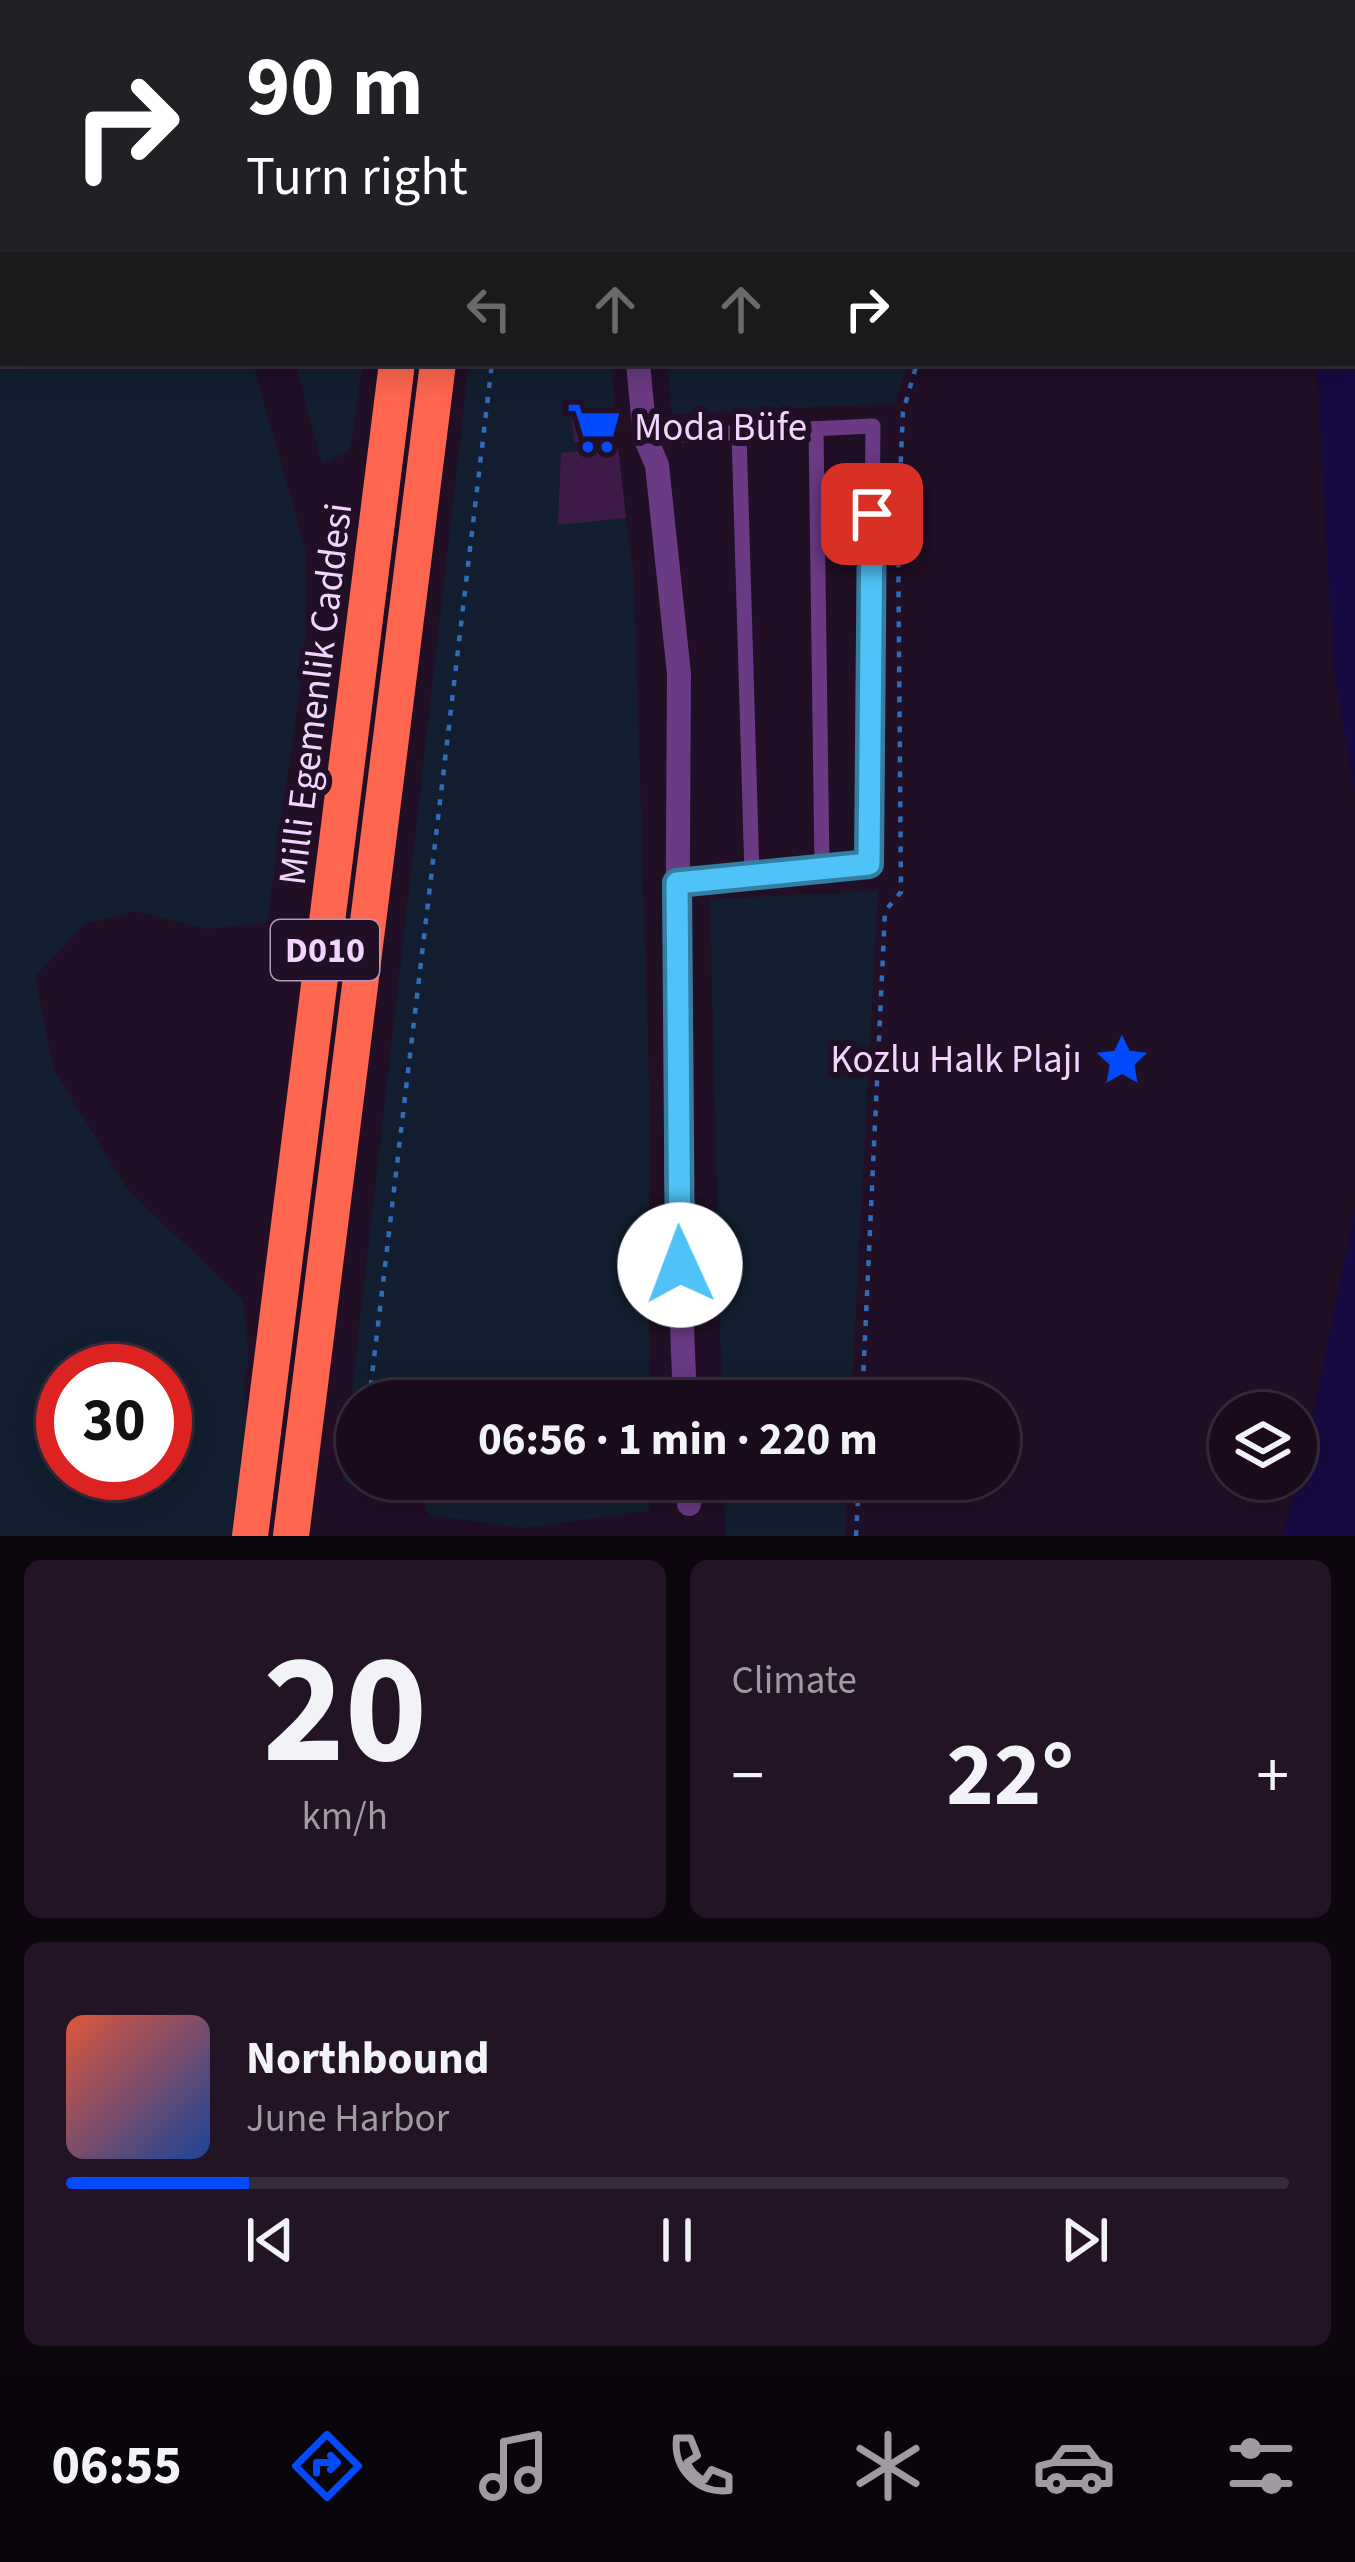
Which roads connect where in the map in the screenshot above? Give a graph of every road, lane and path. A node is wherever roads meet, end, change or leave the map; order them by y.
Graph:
1 (398, 366) edge
2 (438, 366) edge
3 (492, 366) edge
4 (638, 366) edge
5 (915, 366) edge
6 (816, 429) junction
7 (739, 433) junction
8 (645, 437) junction
9 (822, 868) junction
10 (752, 875) junction
11 (677, 883) junction
12 (371, 1380) edge
13 (684, 1380) edge
14 (863, 1380) edge
15 (858, 1500) edge
16 (250, 1536) edge
17 (291, 1536) edge
18 (856, 1536) edge

1 - 16 highway, Milli Egemenlik Caddesi / D010
2 - 17 highway, Milli Egemenlik Caddesi / D010
3 - 12 path
4 - 8 street
5 - 14 path
6 - 7 lane
6 - 9 lane
6 - 9 lane
7 - 8 lane
7 - 10 lane
8 - 11 street
9 - 10 lane
10 - 11 lane
11 - 13 street
15 - 18 path

